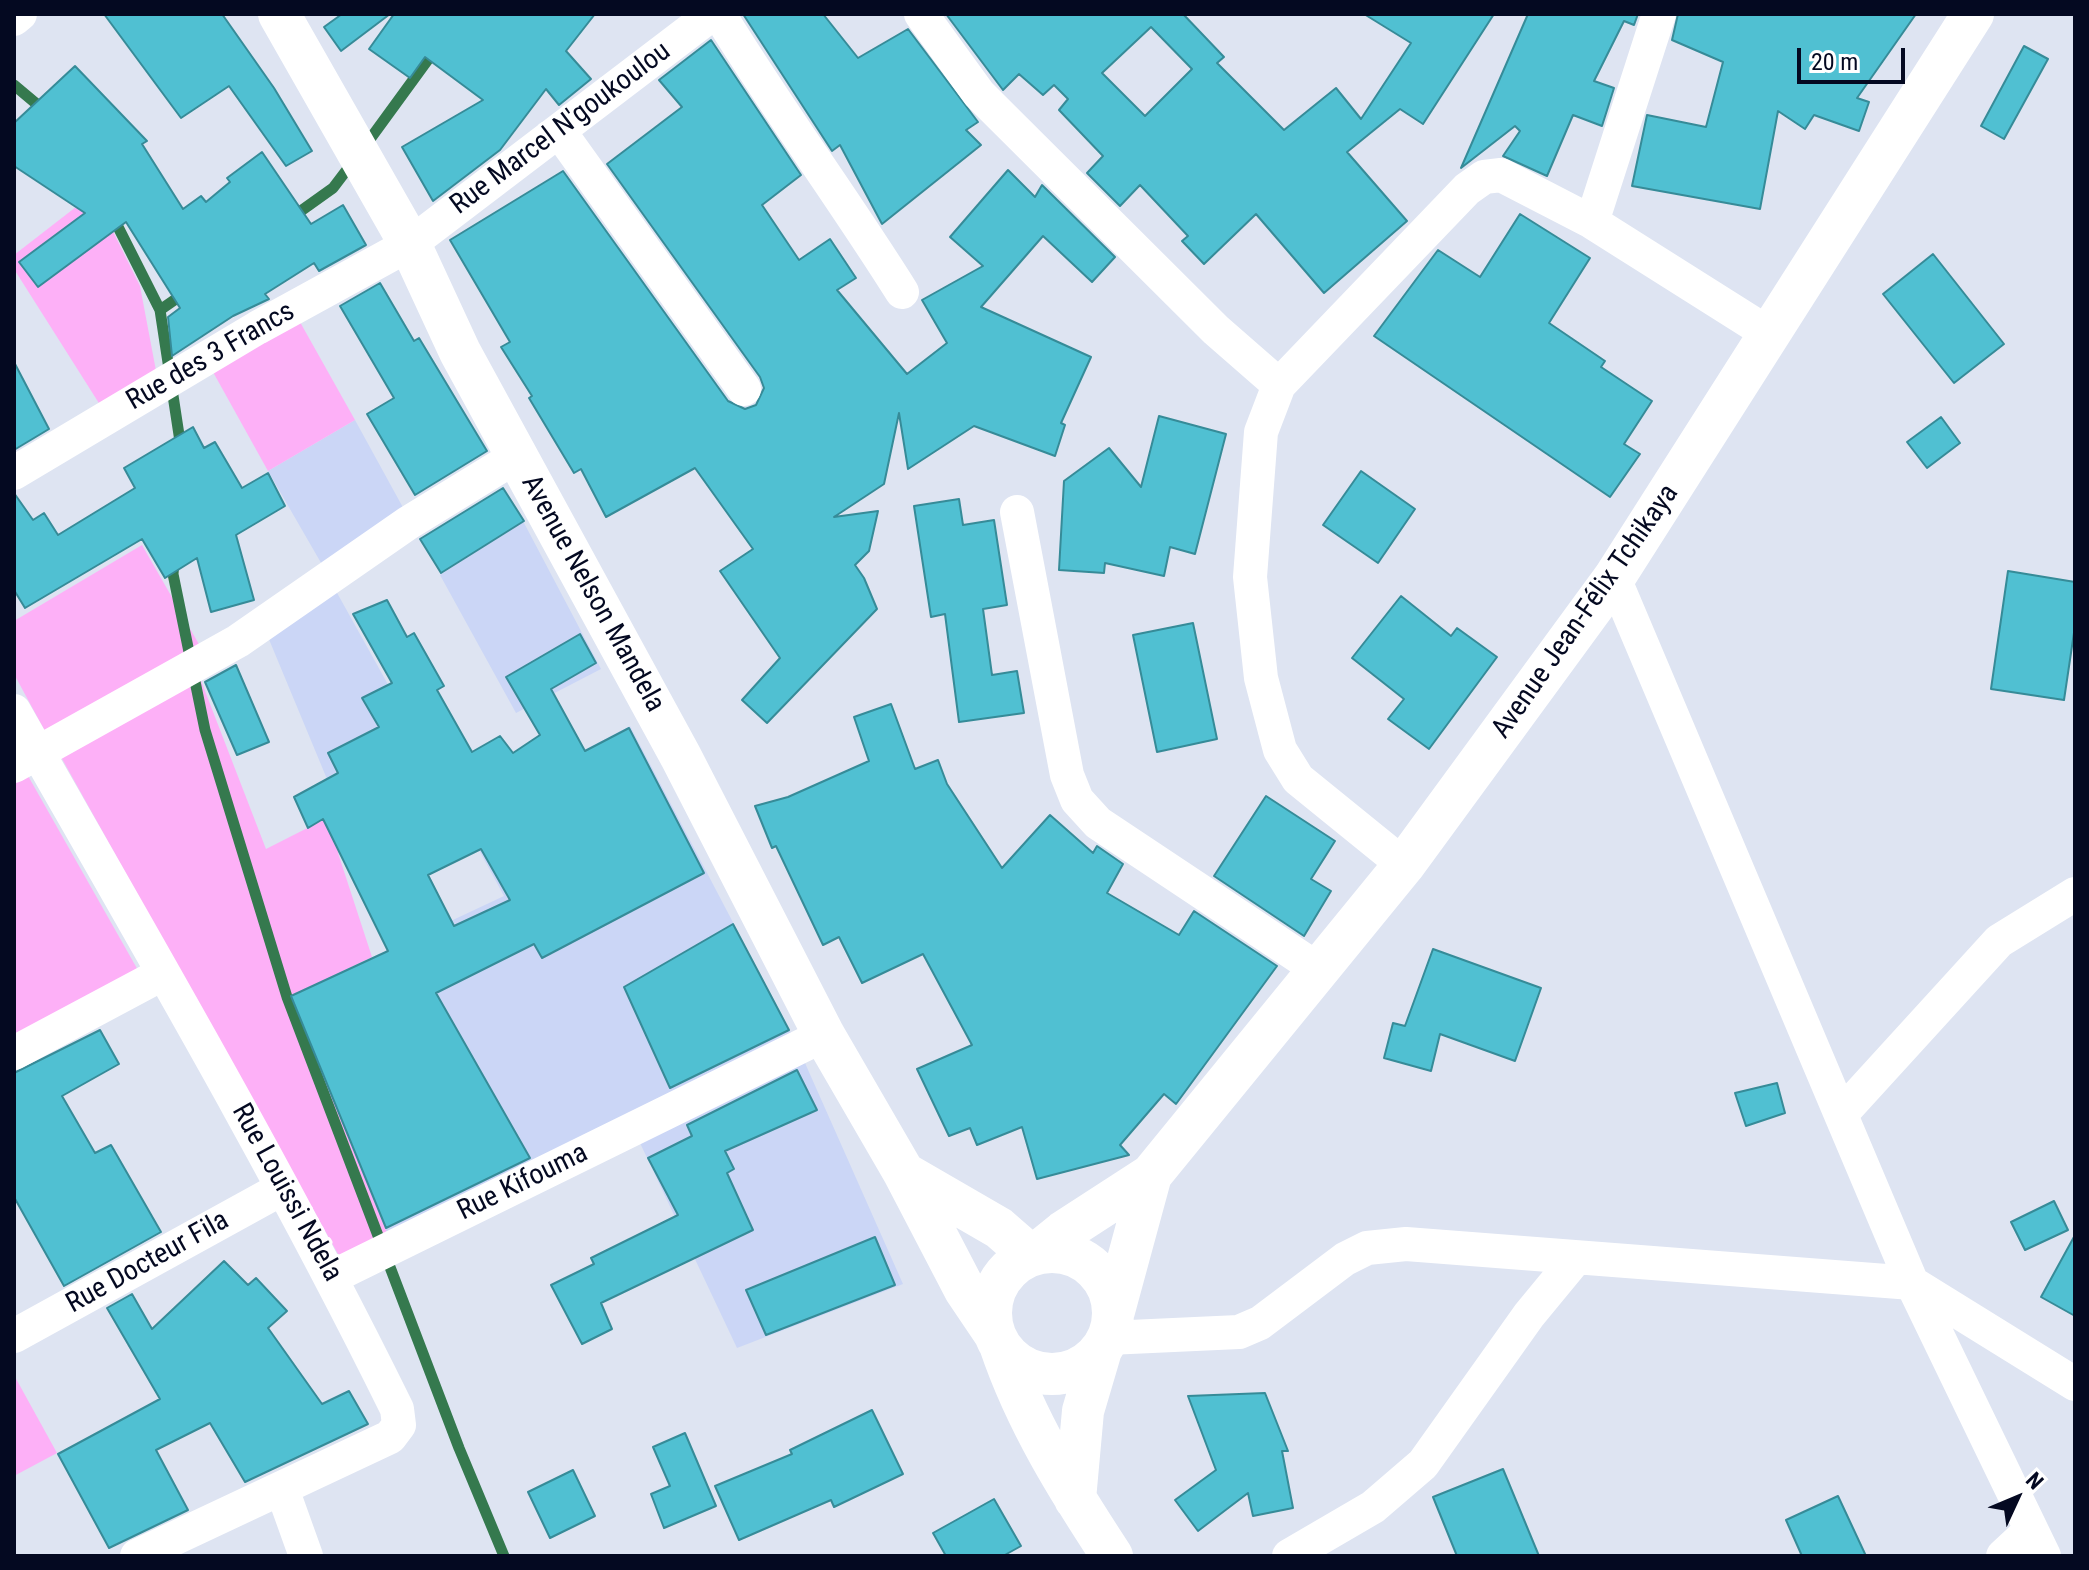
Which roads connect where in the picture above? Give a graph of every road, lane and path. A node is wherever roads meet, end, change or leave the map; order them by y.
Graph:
1 (20, 14) edge
2 (279, 14) edge
3 (712, 14) edge
4 (719, 14) edge
5 (921, 14) edge
6 (1659, 14) edge
7 (1973, 14) edge
8 (14, 19) edge
9 (559, 131) junction
10 (1592, 222) junction
11 (410, 244) junction
12 (902, 292) dead end
13 (1771, 335) junction
14 (1279, 385) junction
15 (744, 389) dead end
16 (517, 456) junction
17 (14, 473) edge
18 (1017, 512) dead end
19 (1614, 578) junction
20 (14, 711) edge
21 (26, 760) edge
22 (1404, 865) junction
23 (2075, 894) edge
24 (1319, 970) junction
25 (162, 974) junction
26 (824, 1035) junction
27 (14, 1053) edge
28 (1843, 1112) junction
29 (904, 1173) junction
30 (1151, 1175) junction
31 (281, 1189) junction
32 (1034, 1254) junction
33 (1576, 1258) junction
34 (332, 1277) junction
35 (1912, 1283) junction
36 (1108, 1333) junction
37 (14, 1336) edge
38 (997, 1339) junction
39 (2075, 1384) edge
40 (282, 1489) junction
41 (1075, 1499) junction
42 (2038, 1543) edge
43 (137, 1556) edge
44 (306, 1556) edge
45 (1112, 1556) edge
46 (1289, 1556) edge
47 (2003, 1556) edge

1 - 8 street
2 - 11 street, Avenue Nelson Mandela
3 - 9 street, Rue Marcel N'goukoulou
4 - 12 street
5 - 14 street
6 - 10 street
7 - 13 street, Avenue Jean-Félix Tchikaya
9 - 11 street, Rue Marcel N'goukoulou
9 - 15 street
10 - 13 street
10 - 14 street
11 - 16 street, Avenue Nelson Mandela
11 - 17 street, Rue des 3 Francs
13 - 19 street, Avenue Jean-Félix Tchikaya
14 - 22 street
16 - 21 street
16 - 26 street, Avenue Nelson Mandela
18 - 24 street
19 - 22 street, Avenue Jean-Félix Tchikaya
19 - 28 street
20 - 21 street, Rue Louissi Ndela
21 - 25 street, Rue Louissi Ndela
22 - 24 street, Avenue Jean-Félix Tchikaya
23 - 28 street
24 - 30 street, Avenue Jean-Félix Tchikaya
25 - 27 street
25 - 31 street, Rue Louissi Ndela
26 - 29 street, Avenue Nelson Mandela
26 - 34 street, Rue Kifouma
28 - 35 street
29 - 32 street
29 - 38 street, Avenue Nelson Mandela
30 - 32 street, Avenue Jean-Félix Tchikaya
30 - 36 street, Avenue Jean-Félix Tchikaya
31 - 34 street, Rue Louissi Ndela
31 - 37 street, Rue Docteur Fila
32 - 36 street
32 - 38 street
33 - 35 street
33 - 36 street
33 - 46 street
34 - 40 street, Rue Louissi Ndela
35 - 39 street
35 - 42 street
36 - 38 street
36 - 41 street, Avenue Jean-Félix Tchikaya
38 - 41 street
40 - 43 street, Rue Louissi Ndela
40 - 44 street
41 - 45 street
42 - 47 street

